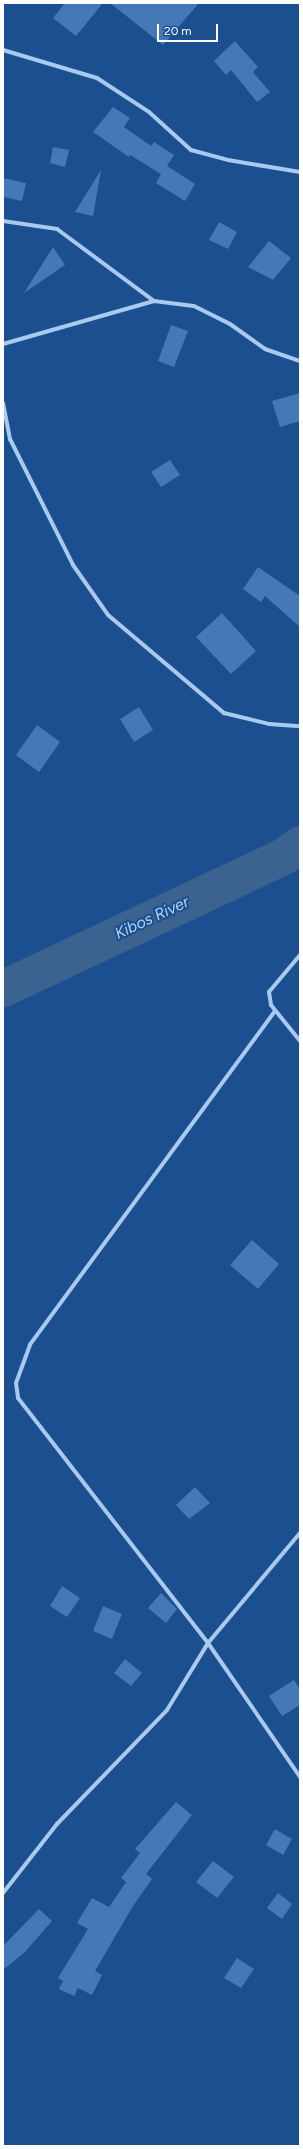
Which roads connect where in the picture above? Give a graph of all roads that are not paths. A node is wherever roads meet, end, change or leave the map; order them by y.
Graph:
1 (3, 50) edge
2 (300, 172) edge
3 (3, 221) edge
4 (154, 301) junction
5 (3, 344) edge
6 (300, 361) edge
7 (3, 403) edge
8 (300, 726) edge
9 (300, 955) edge
10 (275, 1011) junction
11 (300, 1041) edge
12 (300, 1532) edge
13 (208, 1643) junction
14 (300, 1777) edge
15 (3, 1893) edge

1 - 2 street
3 - 4 street
4 - 5 street
4 - 6 street
7 - 8 street
9 - 10 street
10 - 11 street
10 - 13 street
12 - 13 street
13 - 14 street
13 - 15 street

